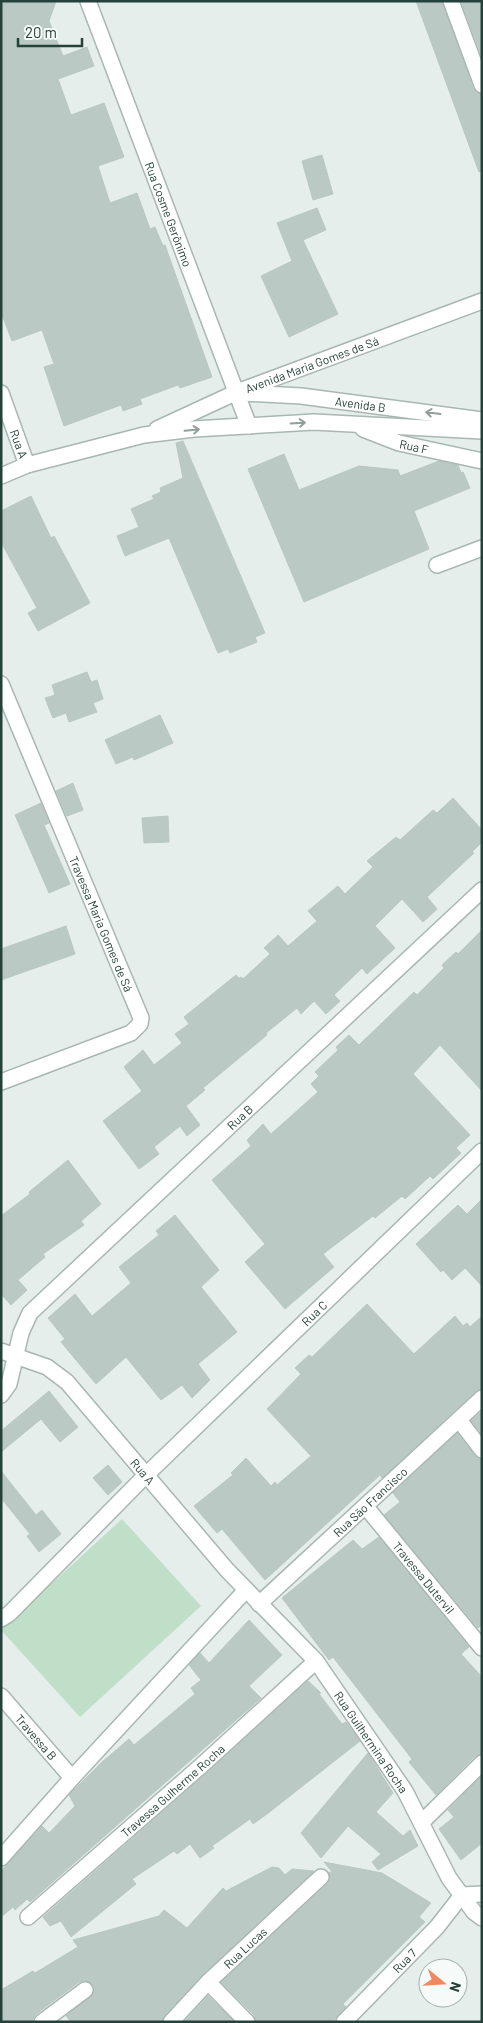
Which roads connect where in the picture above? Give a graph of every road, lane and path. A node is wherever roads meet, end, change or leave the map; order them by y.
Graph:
1 (88, 1) edge
2 (451, 1) edge
3 (482, 85) edge
4 (482, 300) edge
5 (237, 392) junction
6 (1, 393) edge
7 (482, 420) edge
8 (347, 423) junction
9 (249, 426) junction
10 (482, 431) edge
11 (144, 435) junction
12 (482, 461) edge
13 (28, 465) junction
14 (1, 476) edge
15 (482, 548) edge
16 (437, 565) dead end
17 (1, 684) edge
18 (482, 890) edge
19 (1, 1082) edge
20 (482, 1152) edge
21 (9, 1354) edge
22 (1, 1395) edge
23 (482, 1398) edge
24 (459, 1420) junction
25 (482, 1450) edge
26 (146, 1475) junction
27 (366, 1507) junction
28 (246, 1590) junction
29 (259, 1604) junction
30 (1, 1619) edge
31 (482, 1648) edge
32 (316, 1661) junction
33 (1, 1696) edge
34 (482, 1763) edge
35 (72, 1778) junction
36 (422, 1822) junction
37 (1, 1858) edge
38 (322, 1877) dead end
39 (482, 1894) edge
40 (462, 1895) junction
41 (28, 1917) dead end
42 (482, 1918) edge
43 (208, 1982) junction
44 (85, 1990) dead end
45 (42, 2022) edge
46 (171, 2022) edge
47 (248, 2022) edge
48 (344, 2022) edge

1 - 5 street, Rua Cosme Gerônimo
2 - 3 street
4 - 5 street, Avenida Maria Gomes de Sá
7 -> 5 street, Avenida B
5 - 9 street, Rua Cosme Gerônimo
5 - 11 street, Avenida Maria Gomes de Sá
6 - 13 street, Rua A
9 -> 8 street, Avenida B
8 - 10 street, Avenida B
8 - 12 street, Rua F
11 -> 9 street, Avenida Maria Gomes de Sá
11 - 13 street, Avenida Maria Gomes de Sá
13 - 14 street, Avenida Maria Gomes de Sá
15 - 16 street
17 - 19 street, Travessa Maria Gomes de Sá
18 - 21 street, Rua B
20 - 26 street, Rua C
21 - 22 street, Rua B
21 - 26 street, Rua A
23 - 24 street, Rua São Francisco
24 - 25 street
24 - 27 street, Rua São Francisco
26 - 28 street, Rua A
26 - 30 street, Rua C
27 - 29 street, Rua São Francisco
27 - 31 street, Travessa Dutervil
28 - 29 street, Rua A
28 - 35 street
29 - 32 street, Rua Guilhermina Rocha
32 - 36 street, Rua Guilhermina Rocha
32 - 41 street, Travessa Gulherme Rocha
33 - 35 street, Travessa B
34 - 36 street
35 - 37 street
36 - 40 street, Rua Guilhermina Rocha
38 - 43 street, Rua Lucas
39 - 40 street
40 - 42 street, Rua Guilhermina Rocha
40 - 48 street, Rua 7
43 - 46 street, Rua Lucas
43 - 47 street
44 - 45 street

